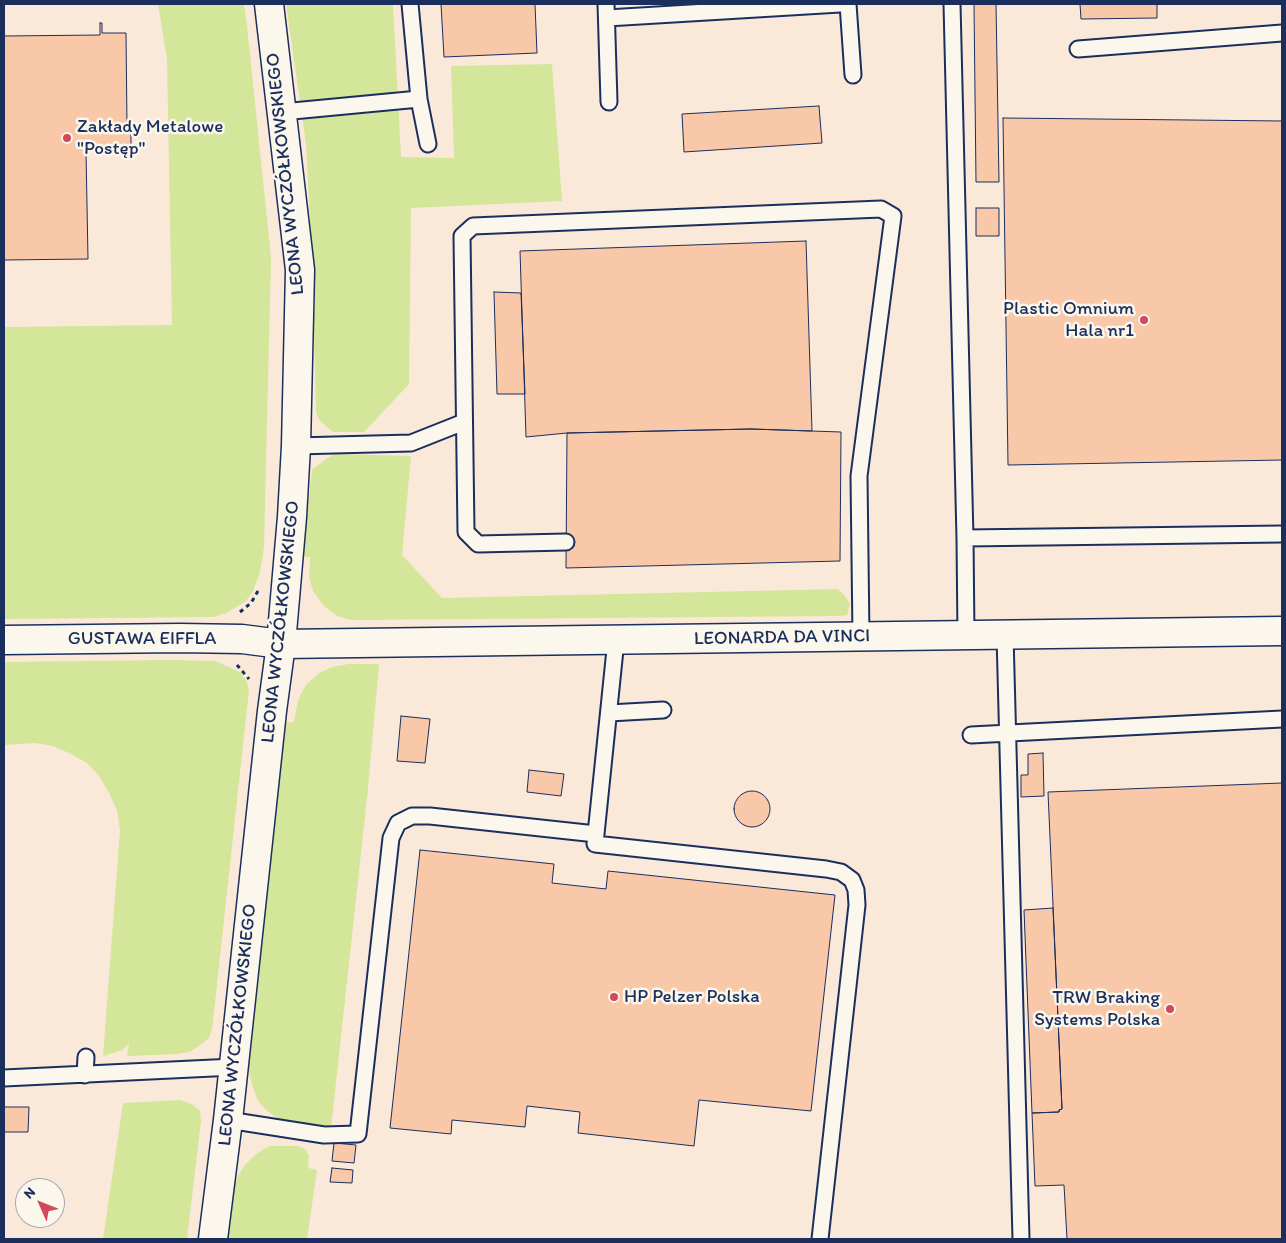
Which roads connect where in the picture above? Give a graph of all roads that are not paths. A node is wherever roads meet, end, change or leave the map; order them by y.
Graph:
1 (269, 4) edge
2 (410, 4) edge
3 (840, 4) edge
4 (848, 4) edge
5 (952, 4) edge
6 (607, 11) edge
7 (1282, 33) edge
8 (1078, 49) dead end
9 (853, 75) dead end
10 (419, 99) junction
11 (609, 102) dead end
12 (282, 112) junction
13 (428, 144) dead end
14 (464, 422) junction
15 (296, 446) junction
16 (1282, 534) edge
17 (965, 538) junction
18 (566, 542) dead end
19 (1282, 631) edge
20 (1005, 635) junction
21 (966, 636) junction
22 (861, 637) junction
23 (4, 640) edge
24 (616, 640) junction
25 (281, 644) junction
26 (662, 710) dead end
27 (609, 713) junction
28 (1282, 719) edge
29 (1008, 733) junction
30 (971, 735) dead end
31 (596, 834) junction
32 (86, 1056) dead end
33 (234, 1068) junction
34 (85, 1075) junction
35 (4, 1078) edge
36 (228, 1120) junction
37 (213, 1239) edge
38 (820, 1239) edge
39 (1021, 1239) edge

1 - 12 street, LEONA WYCZÓŁKOWSKIEGO
2 - 10 lane
3 - 6 lane
4 - 9 lane
5 - 17 lane
6 - 11 lane
7 - 8 lane
10 - 12 lane
10 - 13 lane
12 - 15 street, LEONA WYCZÓŁKOWSKIEGO
14 - 15 lane
14 - 18 lane
14 - 22 lane
15 - 25 street, LEONA WYCZÓŁKOWSKIEGO
16 - 17 lane
17 - 21 lane
19 - 20 street, LEONARDA DA VINCI
20 - 21 street, LEONARDA DA VINCI
20 - 29 lane
21 - 22 street, LEONARDA DA VINCI
22 - 24 street, LEONARDA DA VINCI
23 - 25 street, GUSTAWA EIFFLA
24 - 25 street, LEONARDA DA VINCI
24 - 27 lane
25 - 33 street, LEONA WYCZÓŁKOWSKIEGO
26 - 27 lane
27 - 31 lane
28 - 29 lane
29 - 30 lane
29 - 39 lane
31 - 36 lane
31 - 38 lane
32 - 34 lane
33 - 34 lane
33 - 36 street, LEONA WYCZÓŁKOWSKIEGO
34 - 35 lane
36 - 37 street, LEONA WYCZÓŁKOWSKIEGO

